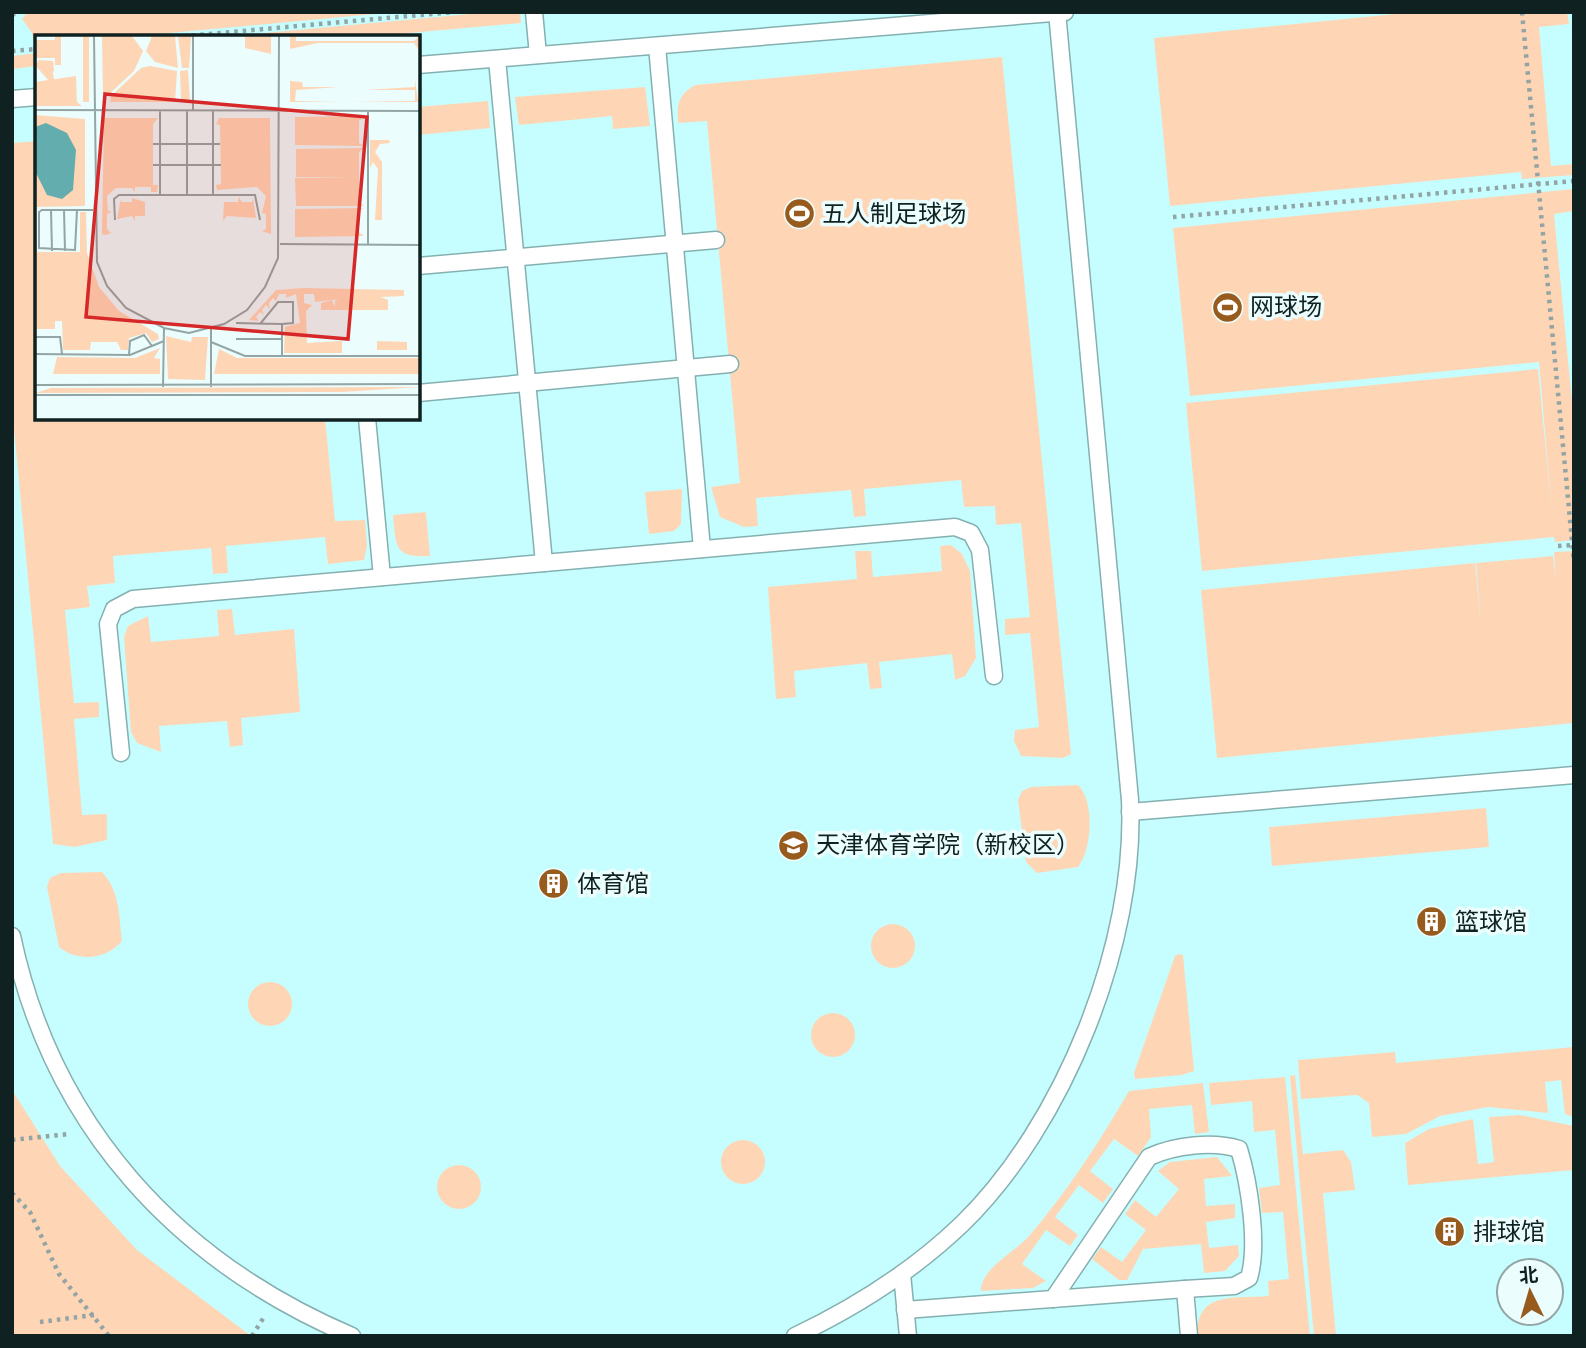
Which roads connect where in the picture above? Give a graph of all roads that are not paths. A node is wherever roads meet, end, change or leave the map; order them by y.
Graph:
1 (534, 12) edge
2 (1065, 12) edge
3 (1057, 13) edge
4 (657, 46) junction
5 (538, 55) junction
6 (497, 59) junction
7 (420, 65) edge
8 (35, 97) edge
9 (12, 99) edge
10 (716, 240) dead end
11 (675, 244) junction
12 (516, 257) junction
13 (420, 266) edge
14 (730, 364) dead end
15 (686, 368) junction
16 (527, 383) junction
17 (420, 393) edge
18 (368, 420) edge
19 (702, 549) junction
20 (544, 563) junction
21 (382, 577) junction
22 (995, 676) dead end
23 (121, 754) dead end
24 (1574, 775) edge
25 (1130, 812) junction
26 (12, 936) edge
27 (901, 1274) junction
28 (1185, 1289) junction
29 (1054, 1299) junction
30 (905, 1310) junction
31 (352, 1336) edge
32 (795, 1336) edge
33 (908, 1336) edge
34 (1189, 1336) edge

1 - 5 lane
2 - 3 lane
3 - 4 lane
3 - 25 lane
4 - 5 lane
4 - 11 lane
5 - 6 lane
6 - 7 lane
6 - 12 lane
8 - 9 lane
10 - 11 lane
11 - 12 lane
11 - 15 lane
12 - 13 lane
12 - 16 lane
14 - 15 lane
15 - 16 lane
15 - 19 lane
16 - 17 lane
16 - 20 lane
18 - 21 lane
19 - 20 lane
19 - 22 lane
20 - 21 lane
21 - 23 lane
24 - 25 lane
25 - 27 lane
26 - 31 lane
27 - 30 lane
27 - 32 lane
28 - 29 lane
28 - 29 lane
28 - 34 lane
29 - 30 lane
30 - 33 lane

